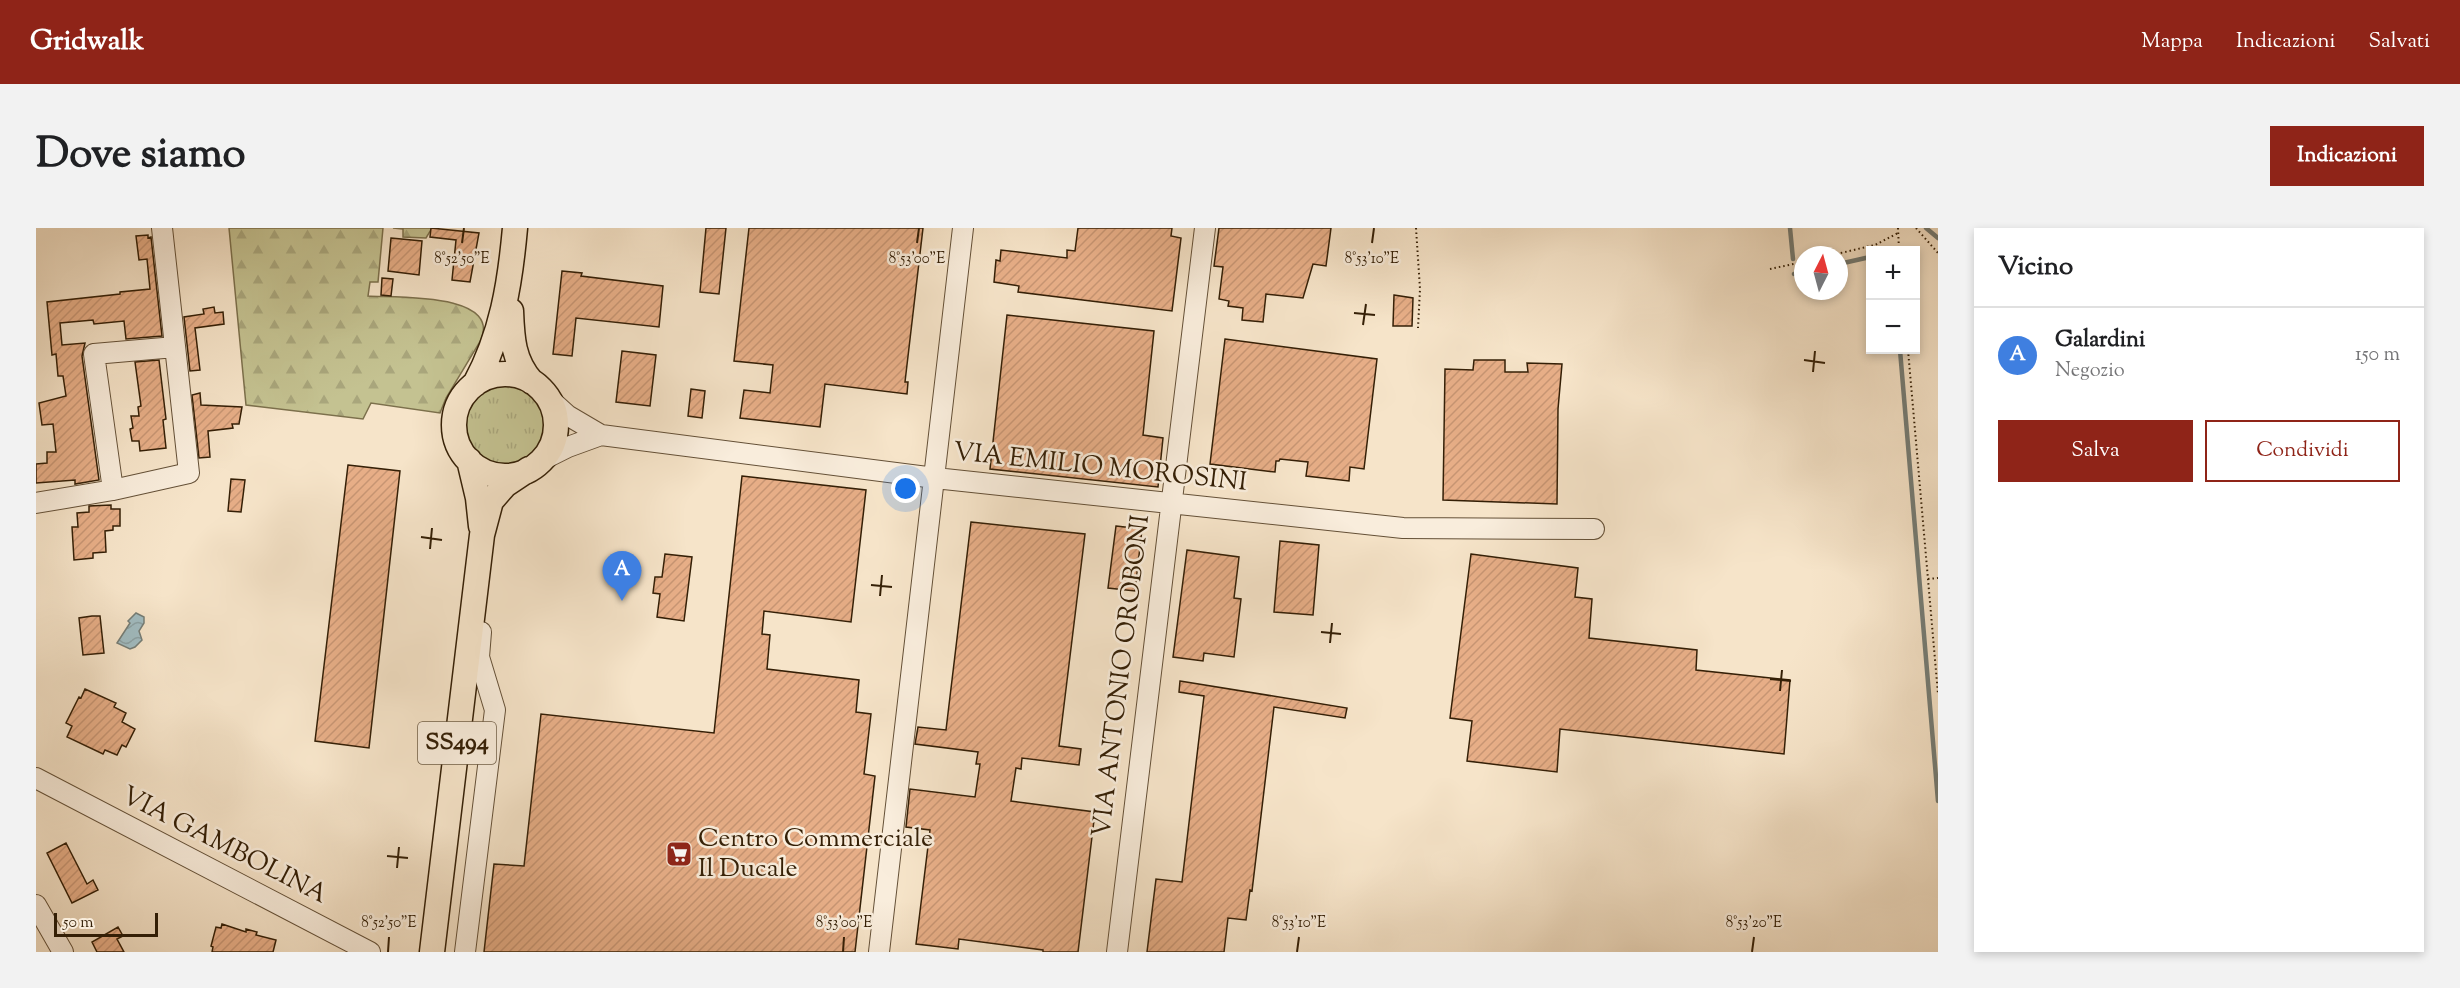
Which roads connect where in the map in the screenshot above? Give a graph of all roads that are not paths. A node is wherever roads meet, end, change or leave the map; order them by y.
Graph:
1 (162, 228) edge
2 (515, 228) edge
3 (525, 228) edge
4 (963, 228) edge
5 (1205, 228) edge
6 (511, 272) junction
7 (512, 333) junction
8 (175, 347) junction
9 (475, 384) junction
10 (539, 388) junction
11 (601, 435) junction
12 (469, 460) junction
13 (535, 465) junction
14 (934, 478) junction
15 (113, 490) junction
16 (1170, 502) junction
17 (36, 503) edge
18 (1594, 529) dead end
19 (482, 535) junction
20 (457, 740) junction
21 (42, 785) edge
22 (36, 905) edge
23 (52, 932) junction
24 (47, 952) edge
25 (63, 952) edge
26 (370, 952) edge
27 (422, 952) edge
28 (432, 952) edge
29 (465, 952) edge
30 (879, 952) edge
31 (1117, 952) edge

1 - 8 street
2 - 6 main road, SS494
3 - 7 street
4 - 14 street
5 - 16 street, VIA ANTONIO OROBONI
6 - 7 main road, SS494
6 - 9 main road, SS494
7 - 10 main road, SS494
8 - 15 street
8 - 15 street
9 - 10 main road
9 - 12 main road, SS494
10 - 11 street, VIA EMILIO MOROSINI
10 - 13 main road, SS494
11 - 13 street, VIA EMILIO MOROSINI
11 - 14 street, VIA EMILIO MOROSINI
12 - 13 main road
12 - 19 main road, SS494
13 - 19 main road, SS494
14 - 16 street, VIA EMILIO MOROSINI
14 - 30 street
15 - 17 street
16 - 18 street, VIA EMILIO MOROSINI
16 - 31 street, VIA ANTONIO OROBONI
19 - 20 main road, SS494
19 - 29 street
20 - 27 street
20 - 28 main road, SS494
21 - 26 street, VIA GAMBOLINA
22 - 23 street
23 - 24 street
23 - 25 street

